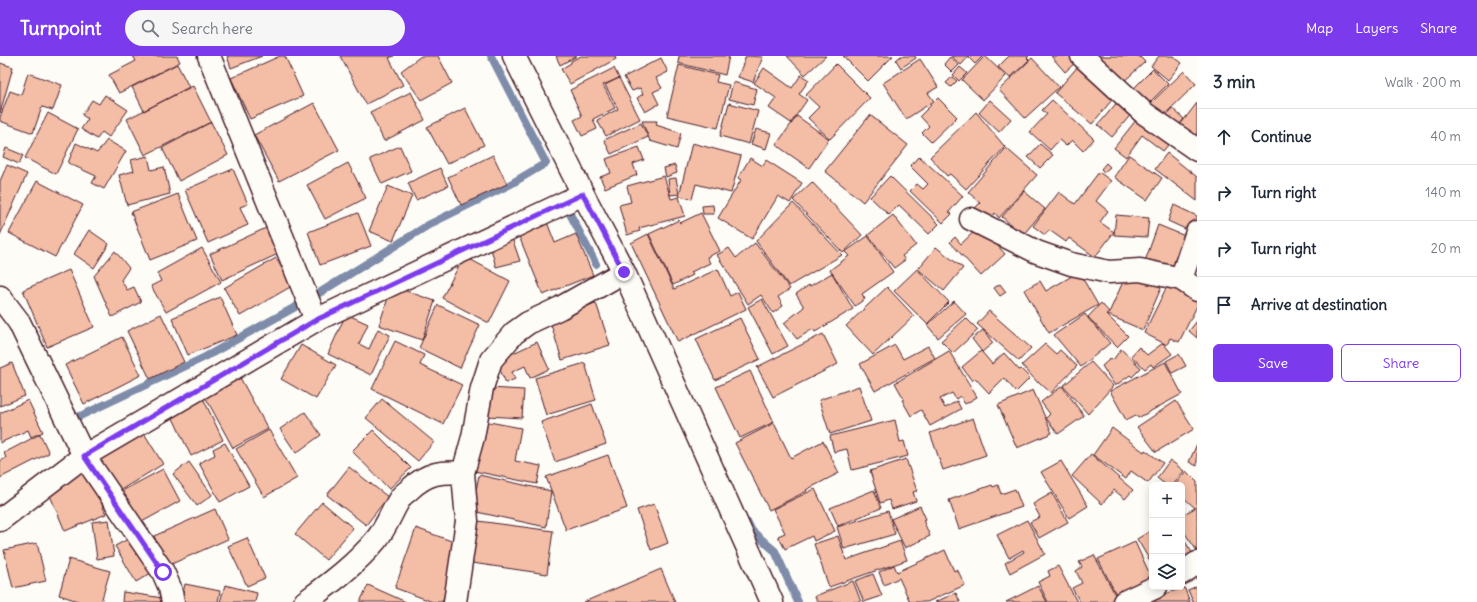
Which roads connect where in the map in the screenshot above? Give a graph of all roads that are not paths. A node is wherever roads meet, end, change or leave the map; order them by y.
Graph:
1 (209, 56) edge
2 (514, 56) edge
3 (1082, 56) edge
4 (1197, 150) edge
5 (583, 194) junction
6 (971, 219) dead end
7 (1197, 232) edge
8 (624, 272) junction
9 (1189, 284) edge
10 (0, 297) edge
11 (316, 320) junction
12 (84, 456) junction
13 (463, 473) junction
14 (0, 520) edge
15 (1197, 563) edge
16 (1185, 570) edge
17 (1150, 590) edge
18 (173, 602) edge
19 (305, 602) edge
20 (455, 602) edge
21 (772, 602) edge
22 (1124, 602) edge

1 - 11 street
2 - 5 street
3 - 4 street
5 - 8 street
5 - 11 street
6 - 9 street
7 - 9 street
8 - 13 street
8 - 21 street
10 - 12 street
11 - 12 street
12 - 14 street
12 - 18 street
13 - 19 street
13 - 20 street
15 - 16 street
17 - 22 street

